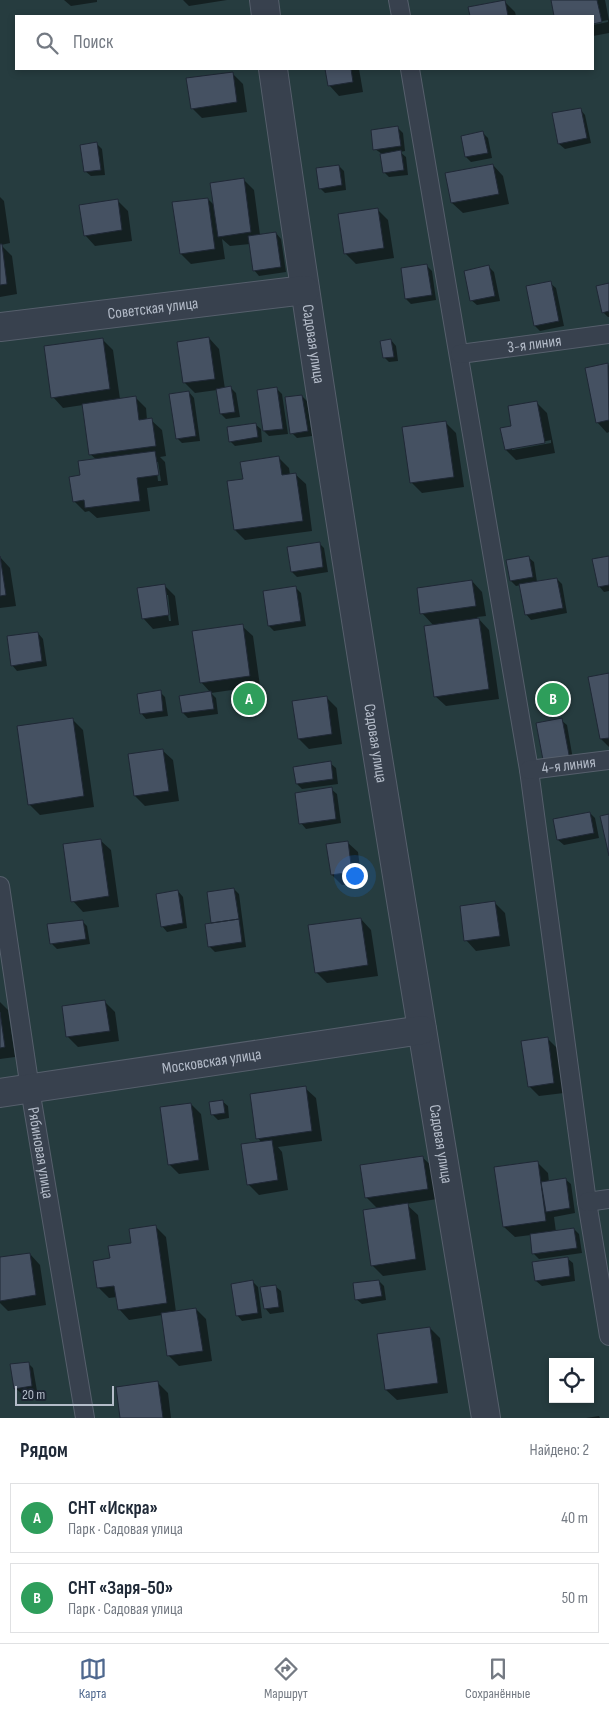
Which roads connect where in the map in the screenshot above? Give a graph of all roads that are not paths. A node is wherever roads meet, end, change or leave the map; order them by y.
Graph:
1 (264, 0) edge
2 (398, 0) edge
3 (266, 15) edge
4 (401, 15) edge
5 (273, 70) edge
6 (410, 70) edge
7 (304, 290) junction
8 (0, 328) edge
9 (609, 334) edge
10 (460, 354) junction
11 (609, 760) edge
12 (529, 770) junction
13 (0, 886) edge
14 (422, 1030) junction
15 (30, 1089) junction
16 (0, 1093) edge
17 (609, 1199) edge
18 (587, 1202) junction
19 (609, 1336) edge
20 (85, 1418) edge
21 (486, 1418) edge

1 - 3 street
2 - 4 lane
5 - 7 street, Садовая улица
6 - 10 lane
7 - 8 street, Советская улица
7 - 14 street, Садовая улица
9 - 10 lane, 3-я линия
10 - 12 lane
11 - 12 lane, 4-я линия
12 - 18 lane
13 - 15 lane, Рябиновая улица
14 - 15 street, Московская улица
14 - 21 street, Садовая улица
15 - 16 street, Московская улица
15 - 20 lane, Рябиновая улица
17 - 18 lane
18 - 19 lane

